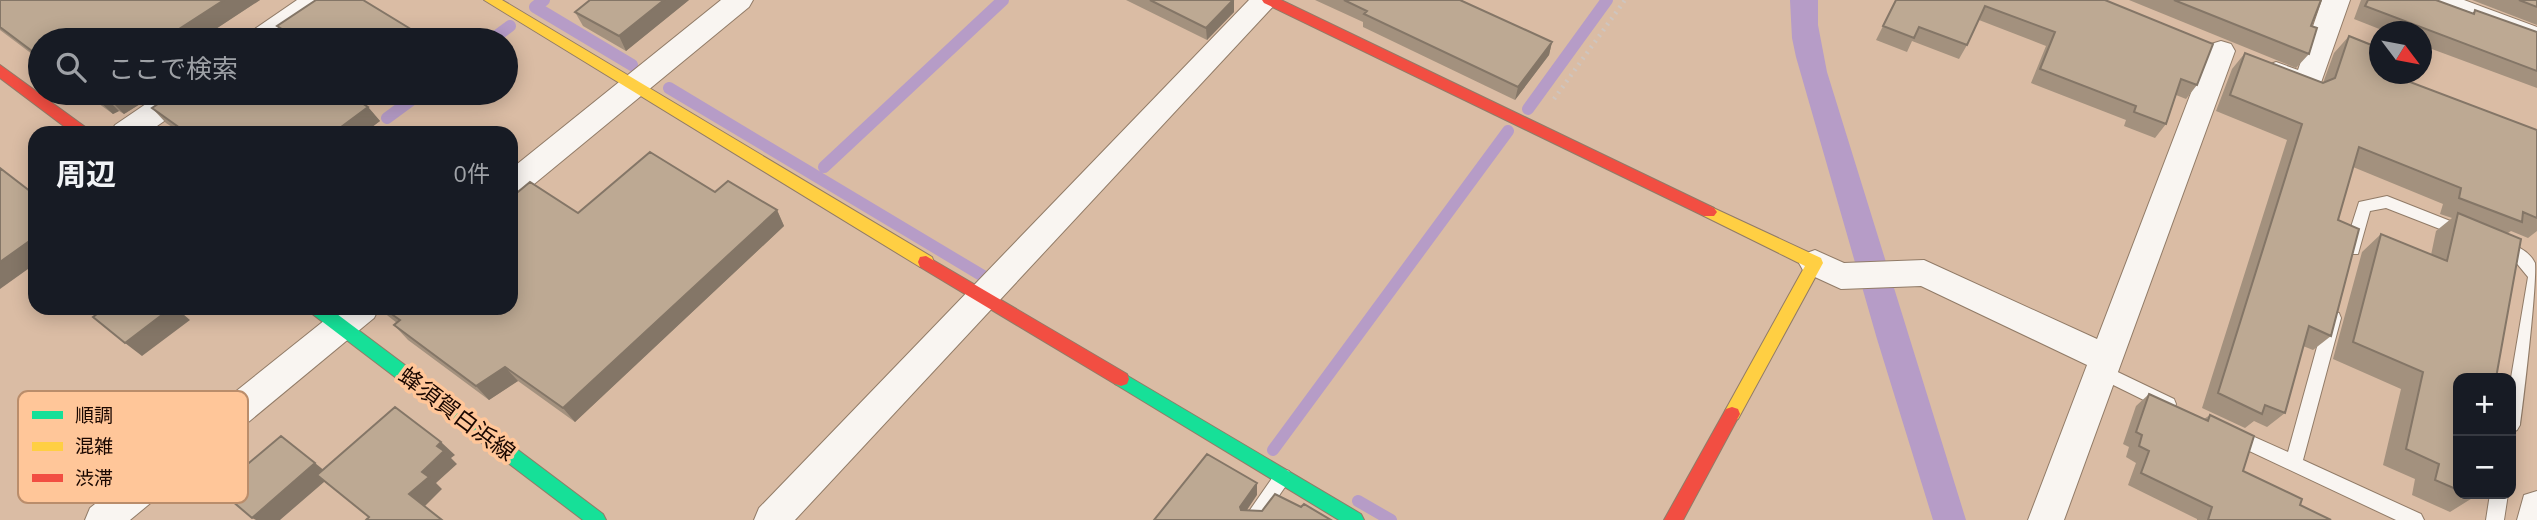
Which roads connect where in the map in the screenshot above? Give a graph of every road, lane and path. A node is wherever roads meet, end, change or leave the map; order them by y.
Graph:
1 (317, 0) edge
2 (491, 0) edge
3 (739, 0) edge
4 (1267, 0) edge
5 (1625, 0) edge
6 (2336, 0) edge
7 (2436, 0) edge
8 (276, 28) edge
9 (2537, 38) edge
10 (0, 70) edge
11 (633, 85) junction
12 (28, 91) edge
13 (46, 105) edge
14 (166, 105) edge
15 (74, 126) edge
16 (135, 126) edge
17 (1533, 127) junction
18 (518, 180) edge
19 (1828, 270) junction
20 (2347, 270) edge
21 (2339, 296) edge
22 (984, 297) junction
23 (339, 315) edge
24 (341, 315) edge
25 (2104, 365) junction
26 (248, 394) edge
27 (2516, 395) edge
28 (2185, 412) edge
29 (2221, 429) edge
30 (2293, 464) junction
31 (1283, 477) junction
32 (2498, 499) edge
33 (123, 503) edge
34 (2537, 508) edge
35 (103, 520) edge
36 (597, 520) edge
37 (772, 520) edge
38 (1252, 520) edge
39 (1355, 520) edge
40 (1672, 520) edge
41 (2046, 520) edge
42 (2415, 520) edge
43 (2495, 520) edge
44 (2535, 520) edge

1 - 8 street
2 - 11 street
3 - 11 street
4 - 17 street
4 - 22 street
5 - 17 path
6 - 25 street
7 - 9 street
10 - 12 street
11 - 18 street
11 - 22 street
13 - 15 street
14 - 16 street
17 - 19 street
19 - 25 street
19 - 40 street
20 - 27 lane
21 - 30 lane
22 - 31 street
22 - 37 street
23 - 26 street
24 - 36 street, 蜂須賀白浜線
25 - 28 lane
25 - 41 street
29 - 30 lane
30 - 42 lane
31 - 38 lane
31 - 39 street
32 - 43 lane
33 - 35 street
34 - 44 street

